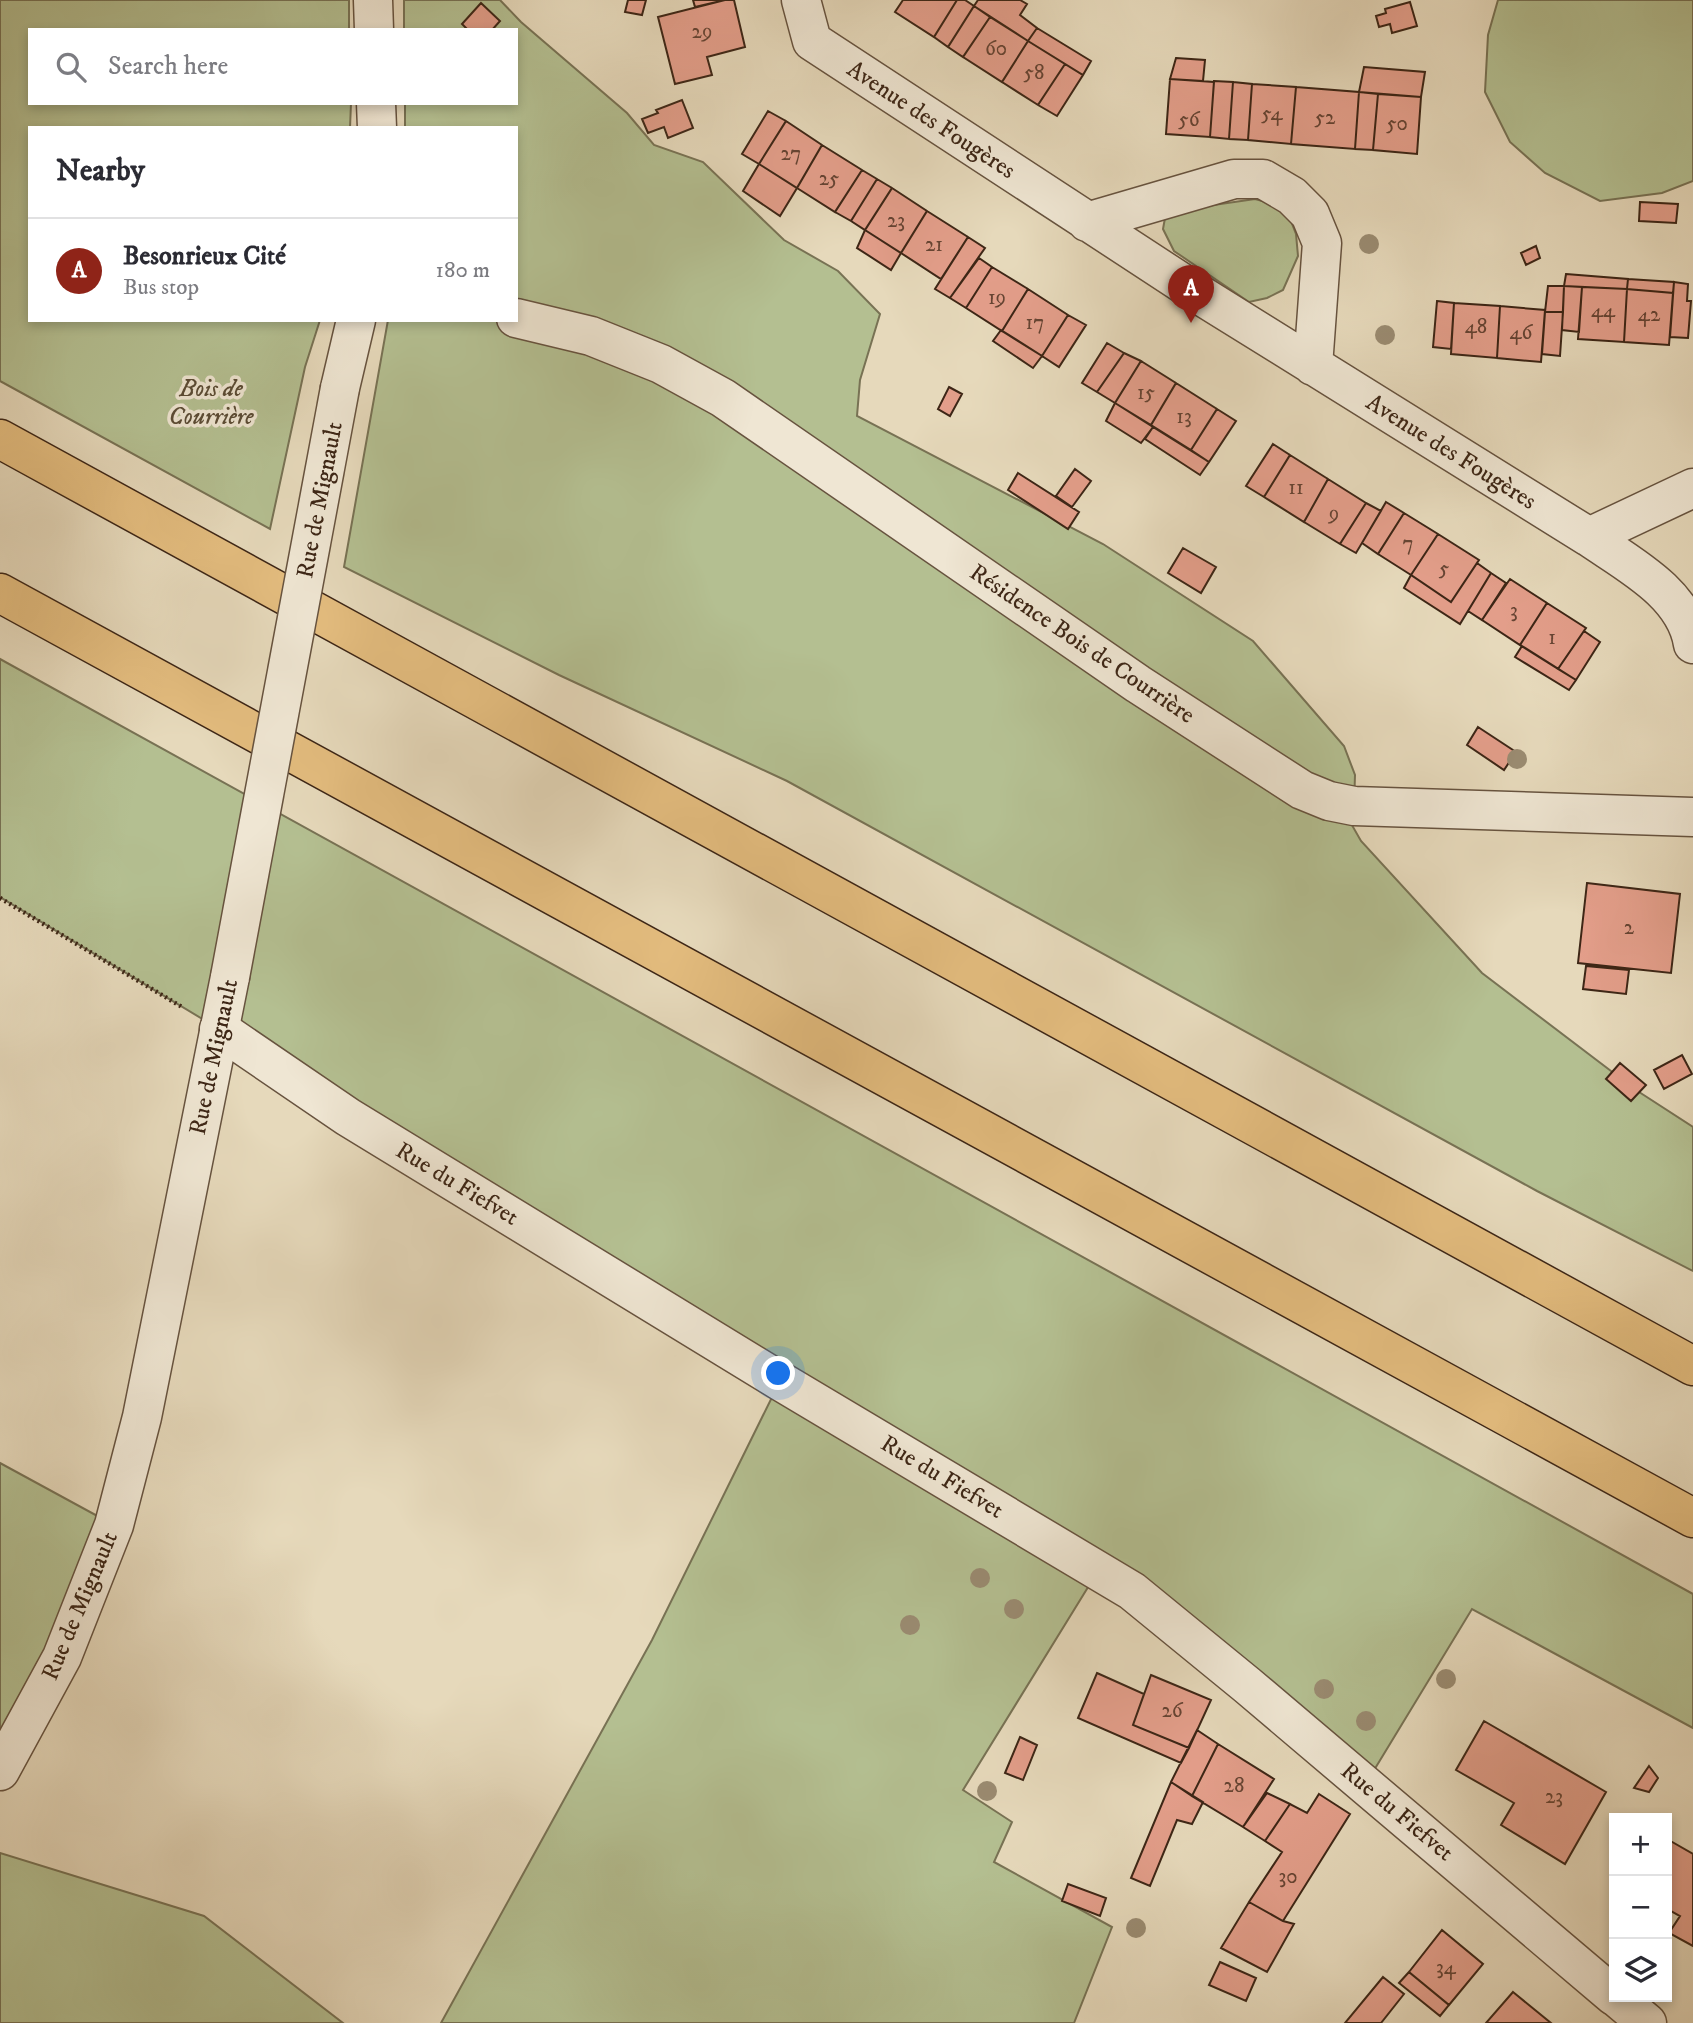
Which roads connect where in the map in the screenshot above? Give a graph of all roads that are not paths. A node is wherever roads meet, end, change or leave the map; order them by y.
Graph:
1 (373, 0) edge
2 (801, 0) edge
3 (374, 28) edge
4 (376, 105) edge
5 (377, 126) edge
6 (1087, 222) junction
7 (518, 318) edge
8 (356, 322) edge
9 (1313, 366) junction
10 (0, 439) edge
11 (1693, 488) edge
12 (1589, 537) junction
13 (0, 593) edge
14 (1693, 644) edge
15 (1693, 817) edge
16 (219, 1029) junction
17 (1693, 1366) edge
18 (1693, 1518) edge
19 (0, 1771) edge
20 (1609, 1991) edge
21 (1622, 2002) edge
22 (1647, 2023) edge

1 - 3 street
2 - 6 street, Avenue des Fougères
4 - 5 street
6 - 9 street, Avenue des Fougères
6 - 9 street
7 - 15 street, Résidence Bois de Courrière
8 - 16 street, Rue de Mignault, bridge
9 - 12 street, Avenue des Fougères
10 - 17 highway
11 - 12 street
12 - 14 street, Avenue des Fougères
13 - 18 highway
16 - 19 street, Rue de Mignault
16 - 20 street, Rue du Fiefvet
21 - 22 street, Rue du Fiefvet

